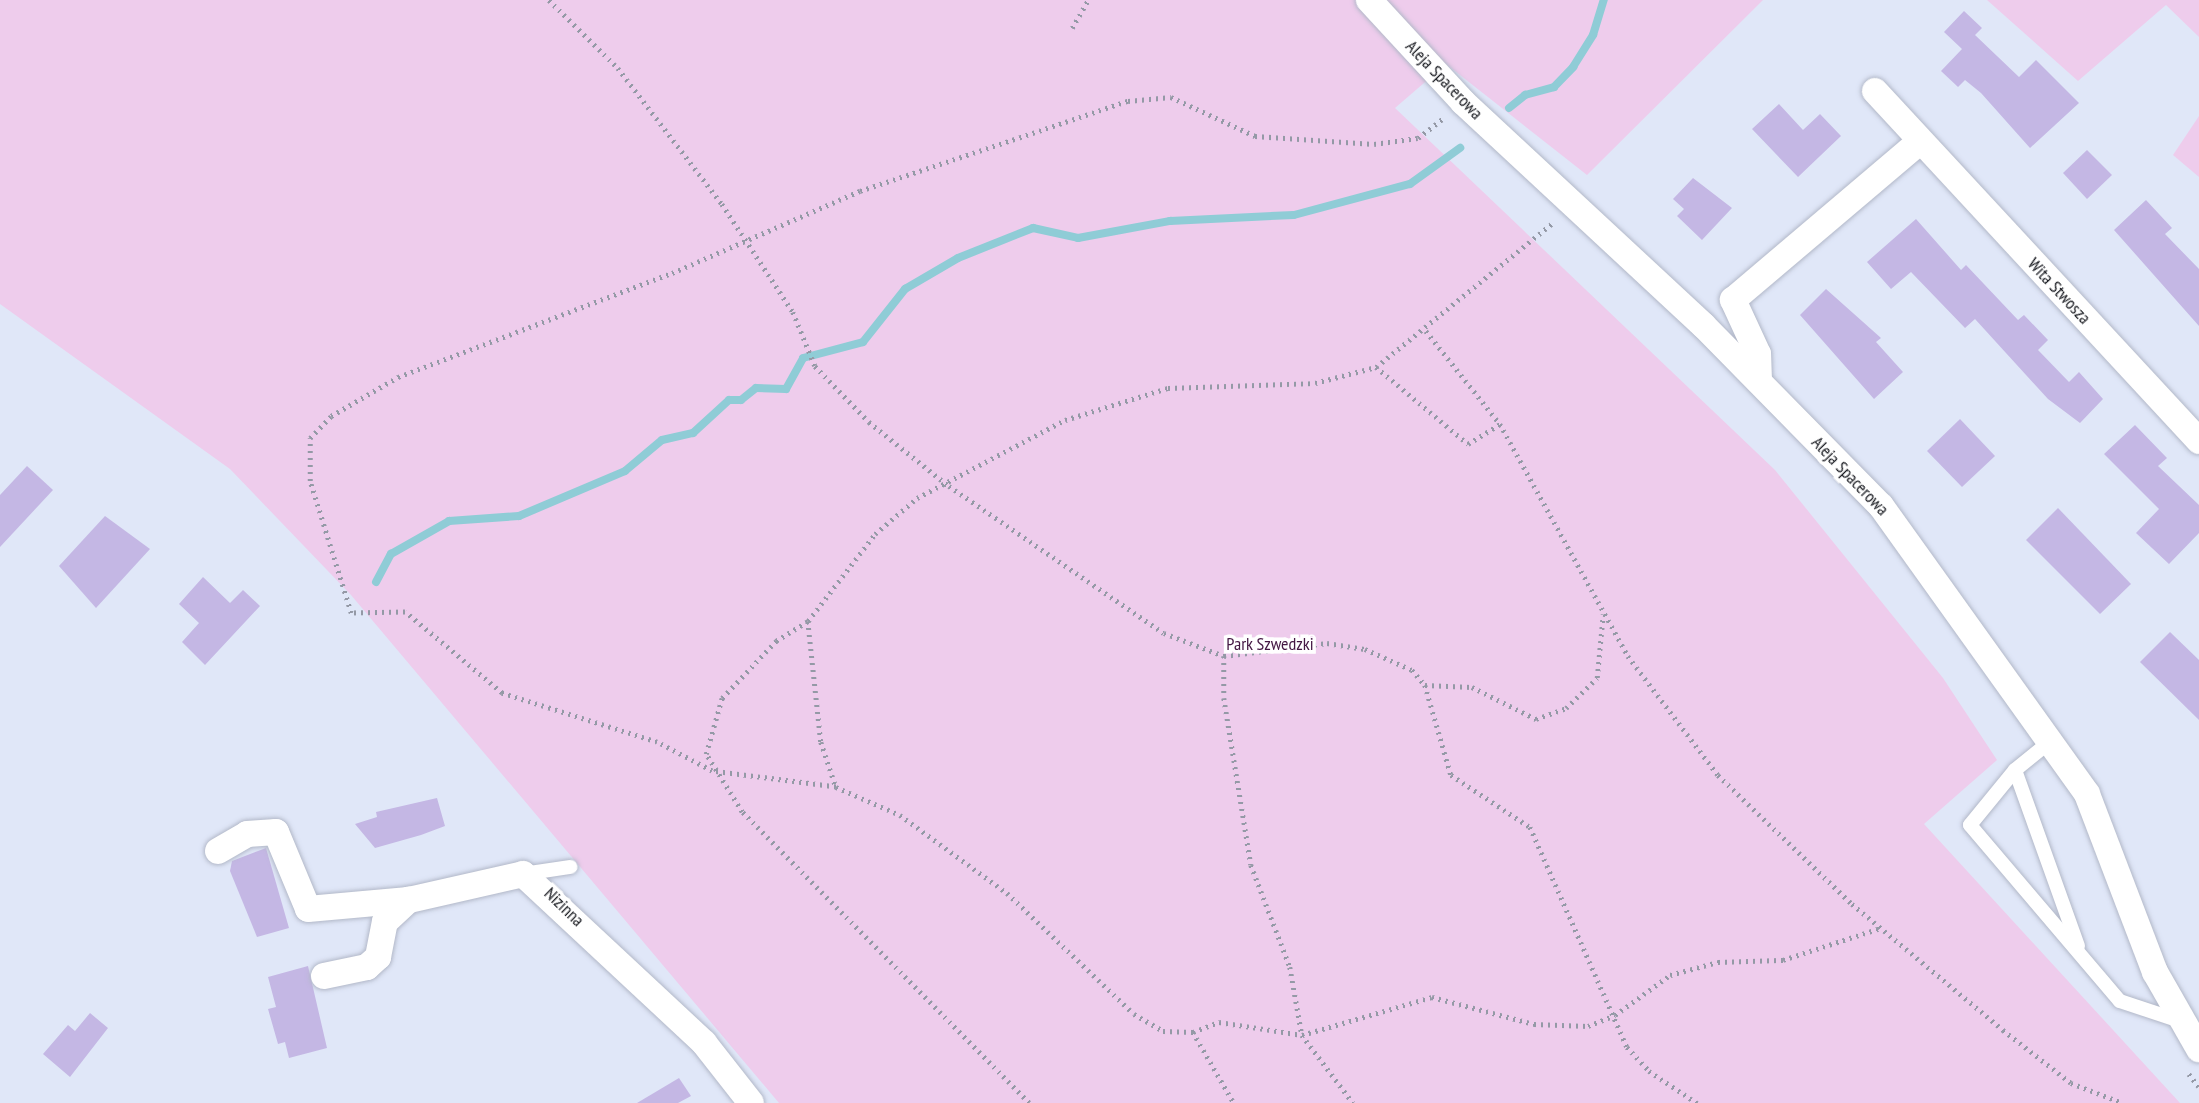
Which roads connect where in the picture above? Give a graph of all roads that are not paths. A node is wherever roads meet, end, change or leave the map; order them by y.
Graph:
1 (1369, 0) edge
2 (1875, 91) dead end
3 (1919, 142) junction
4 (1733, 300) junction
5 (1688, 311) junction
6 (1759, 381) junction
7 (2199, 441) edge
8 (2053, 739) junction
9 (2015, 770) junction
10 (218, 850) dead end
11 (570, 867) dead end
12 (523, 874) junction
13 (409, 900) junction
14 (2081, 955) junction
15 (324, 976) dead end
16 (2184, 1022) junction
17 (2199, 1049) edge
18 (751, 1103) edge

1 - 5 street, Aleja Spacerowa
2 - 3 street, Wita Stwosza
3 - 4 street
3 - 7 street, Wita Stwosza
4 - 5 street
4 - 6 street
5 - 6 street, Aleja Spacerowa
6 - 8 street, Aleja Spacerowa
8 - 9 lane
8 - 16 street, Aleja Spacerowa
9 - 14 lane
9 - 14 lane
10 - 13 street
11 - 12 lane
12 - 13 street
12 - 18 street, Nizinna
13 - 15 street
14 - 16 lane
16 - 17 street, Aleja Spacerowa

